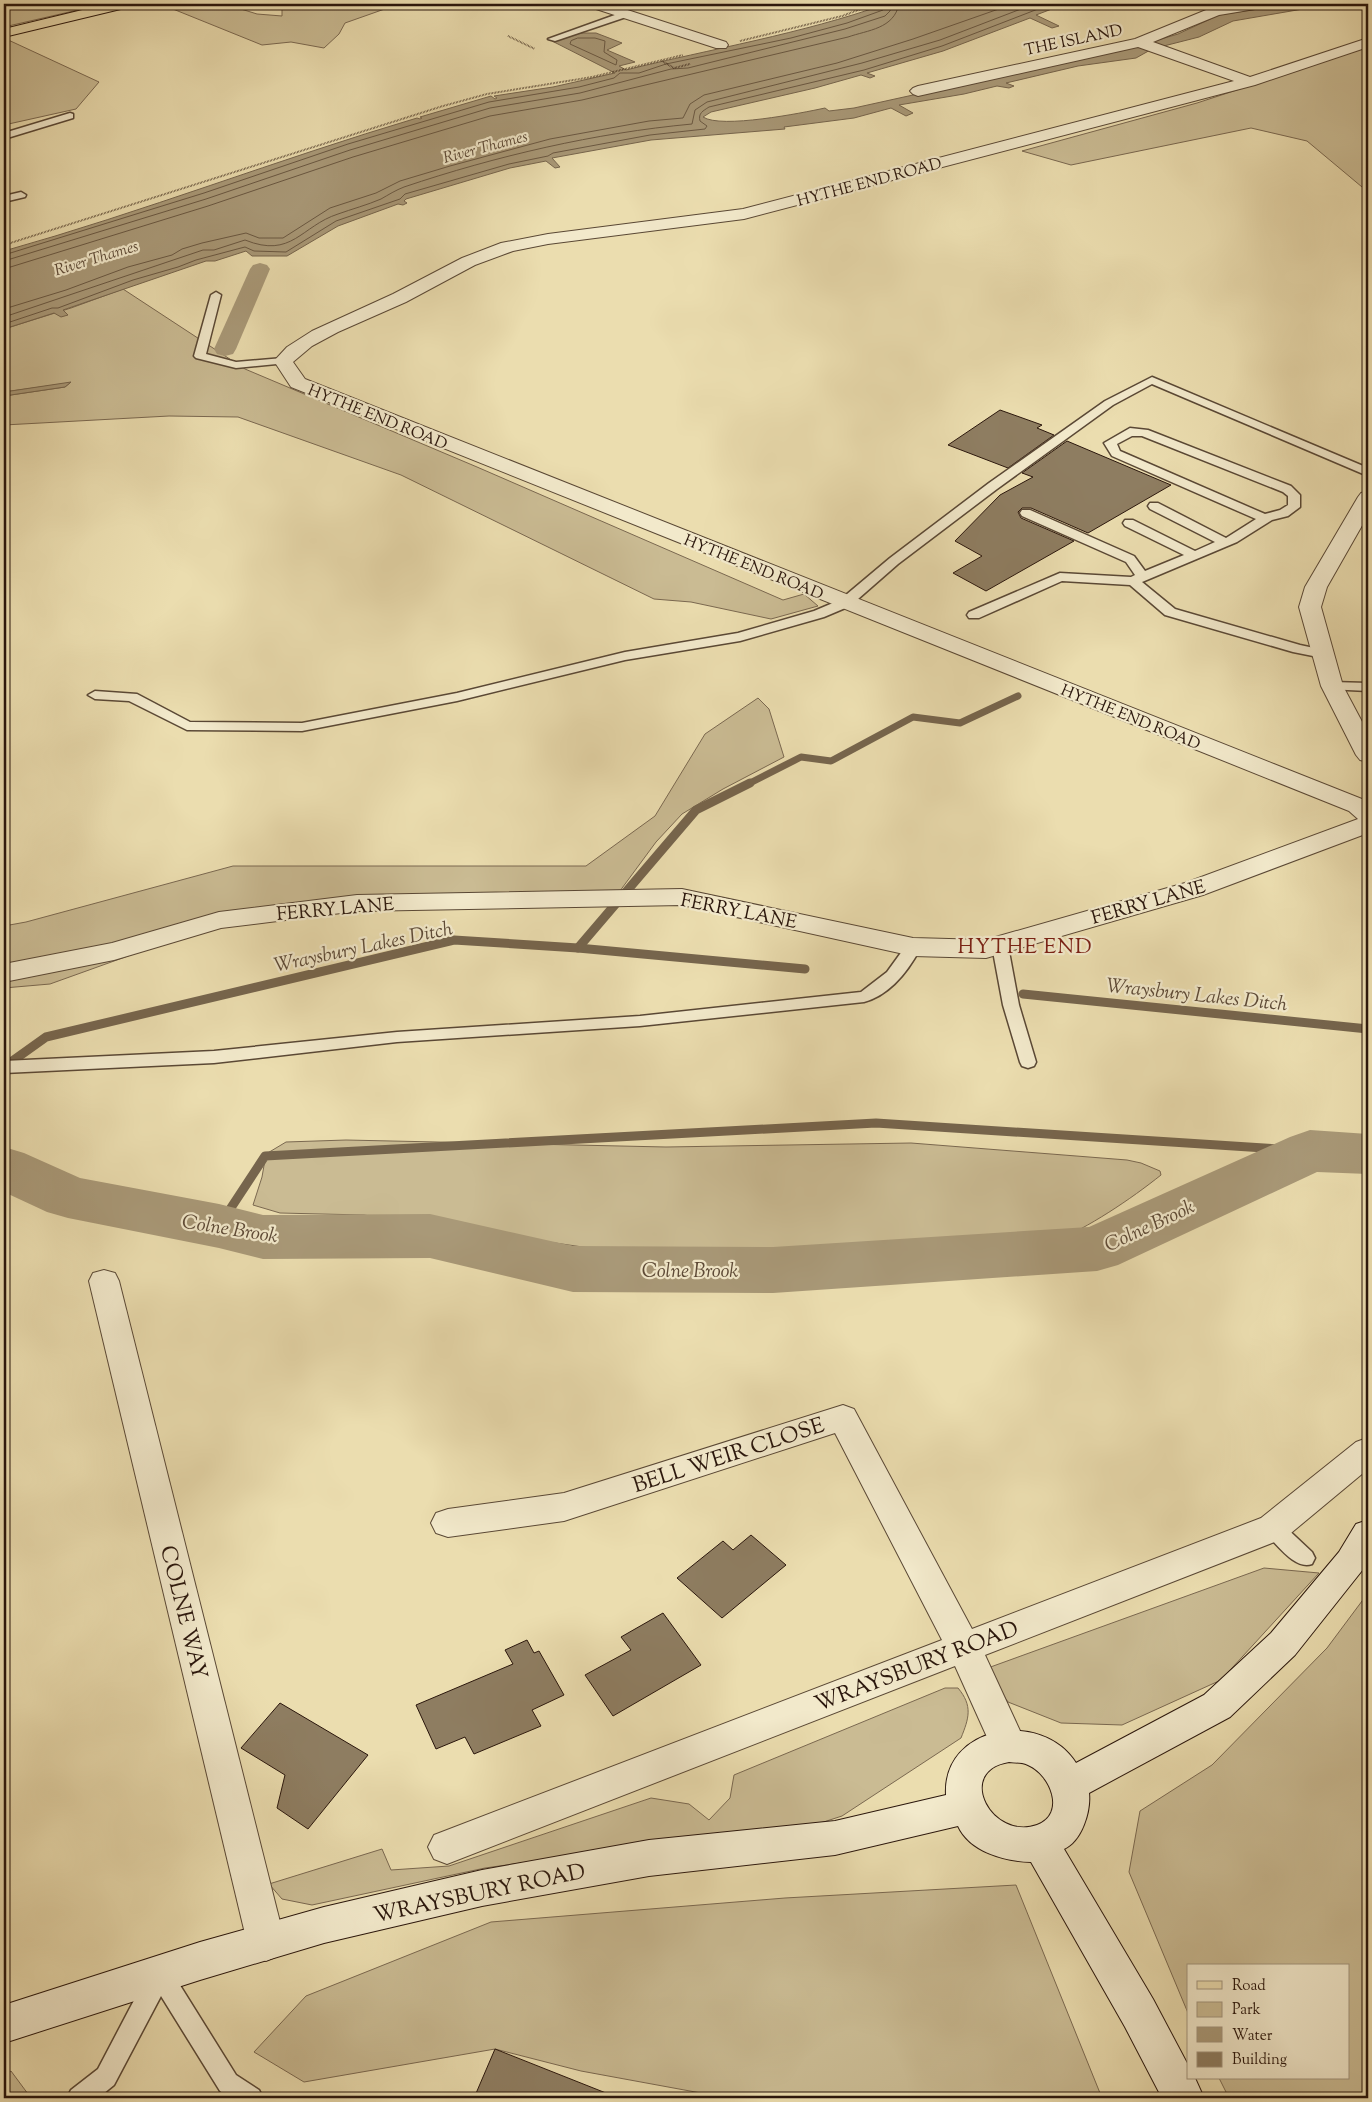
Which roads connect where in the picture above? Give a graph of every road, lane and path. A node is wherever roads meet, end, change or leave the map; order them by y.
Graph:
1 (29, 4) edge
2 (124, 4) edge
3 (595, 4) edge
4 (875, 4) edge
5 (1260, 4) edge
6 (4, 9) edge
7 (626, 14) junction
8 (4, 32) edge
9 (508, 36) dead end
10 (552, 39) dead end
11 (1139, 42) junction
12 (1368, 42) edge
13 (721, 45) junction
14 (536, 50) dead end
15 (662, 61) dead end
16 (690, 64) dead end
17 (1250, 82) junction
18 (918, 91) dead end
19 (70, 116) dead end
20 (4, 136) edge
21 (21, 195) dead end
22 (4, 199) edge
23 (4, 245) edge
24 (216, 295) dead end
25 (283, 361) junction
26 (1368, 472) edge
27 (1368, 496) edge
28 (1154, 506) dead end
29 (1026, 513) dead end
30 (1266, 519) junction
31 (1129, 523) dead end
32 (1226, 542) junction
33 (1194, 555) junction
34 (1138, 579) junction
35 (844, 603) junction
36 (974, 615) dead end
37 (1323, 654) junction
38 (1332, 686) junction
39 (1368, 687) edge
40 (95, 695) dead end
41 (1368, 755) edge
42 (1368, 815) edge
43 (1368, 824) edge
44 (1000, 946) junction
45 (913, 947) junction
46 (4, 972) edge
47 (1028, 1062) dead end
48 (4, 1067) edge
49 (104, 1282) dead end
50 (1367, 1452) dead end
51 (448, 1523) dead end
52 (1272, 1528) junction
53 (1368, 1534) edge
54 (1305, 1558) dead end
55 (963, 1646) junction
56 (1009, 1746) junction
57 (1069, 1785) junction
58 (965, 1807) junction
59 (1040, 1843) junction
60 (446, 1847) dead end
61 (266, 1942) junction
62 (160, 1974) junction
63 (4, 2024) edge
64 (79, 2098) edge
65 (251, 2098) edge
66 (1184, 2098) edge

1 - 6 path
2 - 8 main road
3 - 7 street
4 - 13 path
5 - 11 street, THE ISLAND
7 - 10 lane
7 - 13 street
9 - 14 path
11 - 17 street
11 - 18 street, THE ISLAND
12 - 17 street, HYTHE END ROAD
13 - 23 path
15 - 16 path
17 - 25 street, HYTHE END ROAD
19 - 20 lane
21 - 22 lane
24 - 25 lane
25 - 35 street, HYTHE END ROAD
26 - 35 lane
27 - 37 street
28 - 32 lane
29 - 34 lane
30 - 30 lane
30 - 32 lane
31 - 33 lane
32 - 33 lane
33 - 34 lane
34 - 36 lane
34 - 37 lane
35 - 40 lane
35 - 42 street, HYTHE END ROAD
37 - 38 street
38 - 39 lane
38 - 41 street
43 - 44 street, FERRY LANE
44 - 45 street, FERRY LANE
44 - 47 lane
45 - 46 street, FERRY LANE
45 - 48 lane
49 - 61 street, COLNE WAY
50 - 52 street, WRAYSBURY ROAD
51 - 55 street, BELL WEIR CLOSE
52 - 54 lane
52 - 55 street, WRAYSBURY ROAD
53 - 57 street
55 - 56 street
55 - 60 street, WRAYSBURY ROAD
56 - 57 street
56 - 58 street
57 - 59 street
58 - 59 street
58 - 61 street, WRAYSBURY ROAD
59 - 66 street
61 - 62 street, WRAYSBURY ROAD
62 - 63 street, WRAYSBURY ROAD
62 - 64 lane
62 - 65 lane

